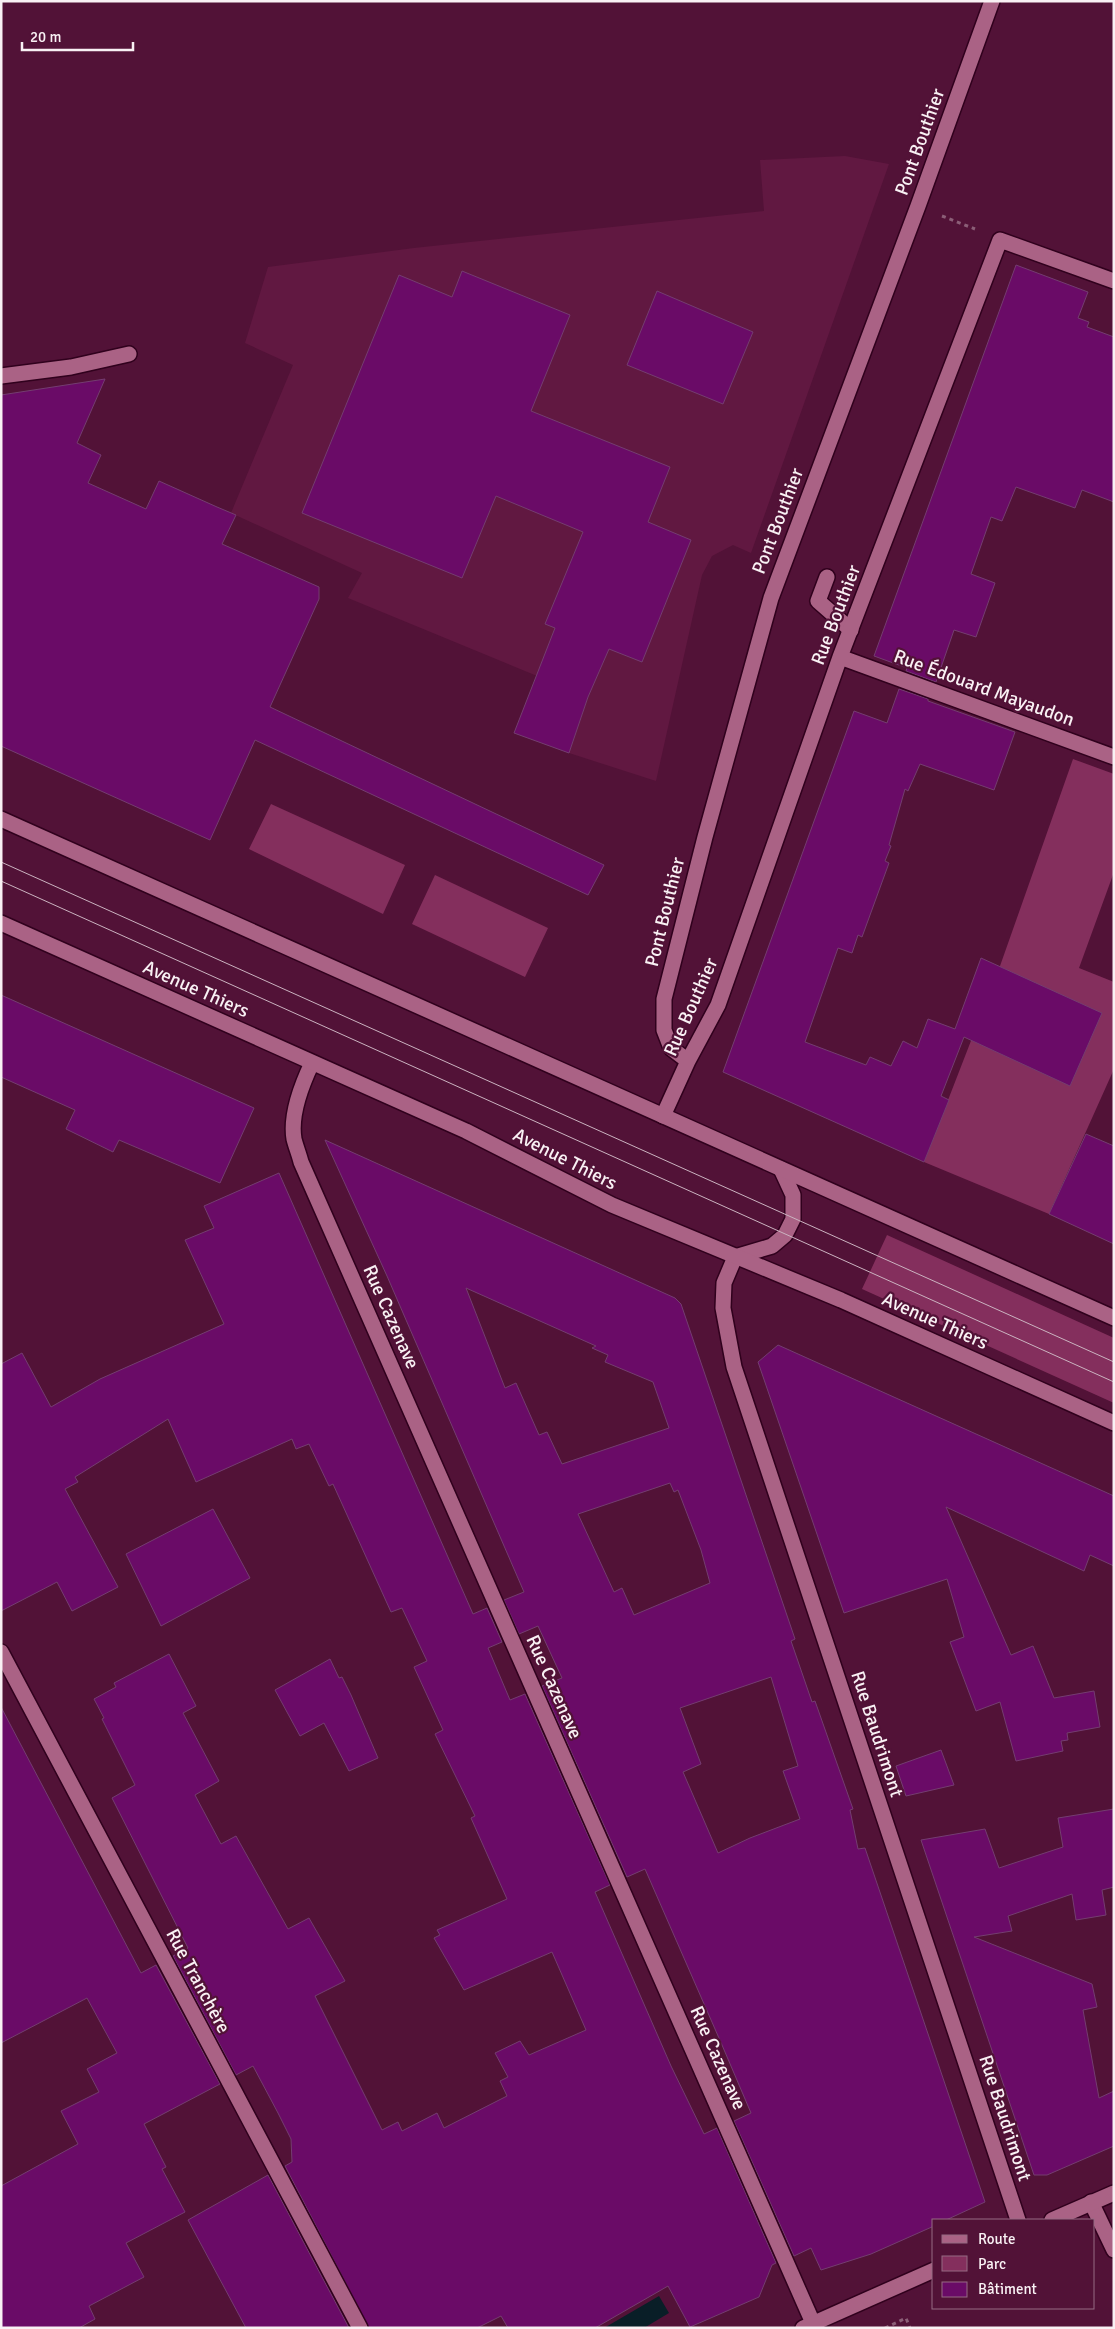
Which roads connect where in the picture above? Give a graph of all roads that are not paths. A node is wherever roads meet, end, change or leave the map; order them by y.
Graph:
1 (992, 1) edge
2 (1114, 281) edge
3 (129, 354) dead end
4 (1, 376) edge
5 (827, 577) dead end
6 (851, 630) junction
7 (840, 657) junction
8 (1114, 757) edge
9 (1, 819) edge
10 (1, 923) edge
11 (688, 1061) junction
12 (312, 1063) junction
13 (664, 1116) junction
14 (781, 1169) junction
15 (734, 1257) junction
16 (1114, 1318) edge
17 (1114, 1423) edge
18 (1, 1652) edge
19 (1114, 2193) edge
20 (1091, 2202) junction
21 (1018, 2219) edge
22 (1054, 2219) edge
23 (1114, 2250) edge
24 (932, 2271) edge
25 (808, 2326) edge
26 (360, 2328) edge

1 - 11 street, Pont Bouthier
2 - 6 street, Rue Bouthier
3 - 4 street
5 - 6 street
6 - 7 street, Rue Bouthier
7 - 8 street, Rue Édouard Mayaudon
7 - 11 street, Rue Bouthier
9 - 13 street
10 - 12 street, Avenue Thiers
11 - 13 street, Rue Bouthier
12 - 15 street, Avenue Thiers
12 - 25 street, Rue Cazenave
13 - 14 street
14 - 15 street
14 - 16 street
15 - 17 street, Avenue Thiers
15 - 21 street, Rue Baudrimont
18 - 26 street, Rue Tranchère
19 - 20 street
20 - 22 street
20 - 23 street
24 - 25 street

